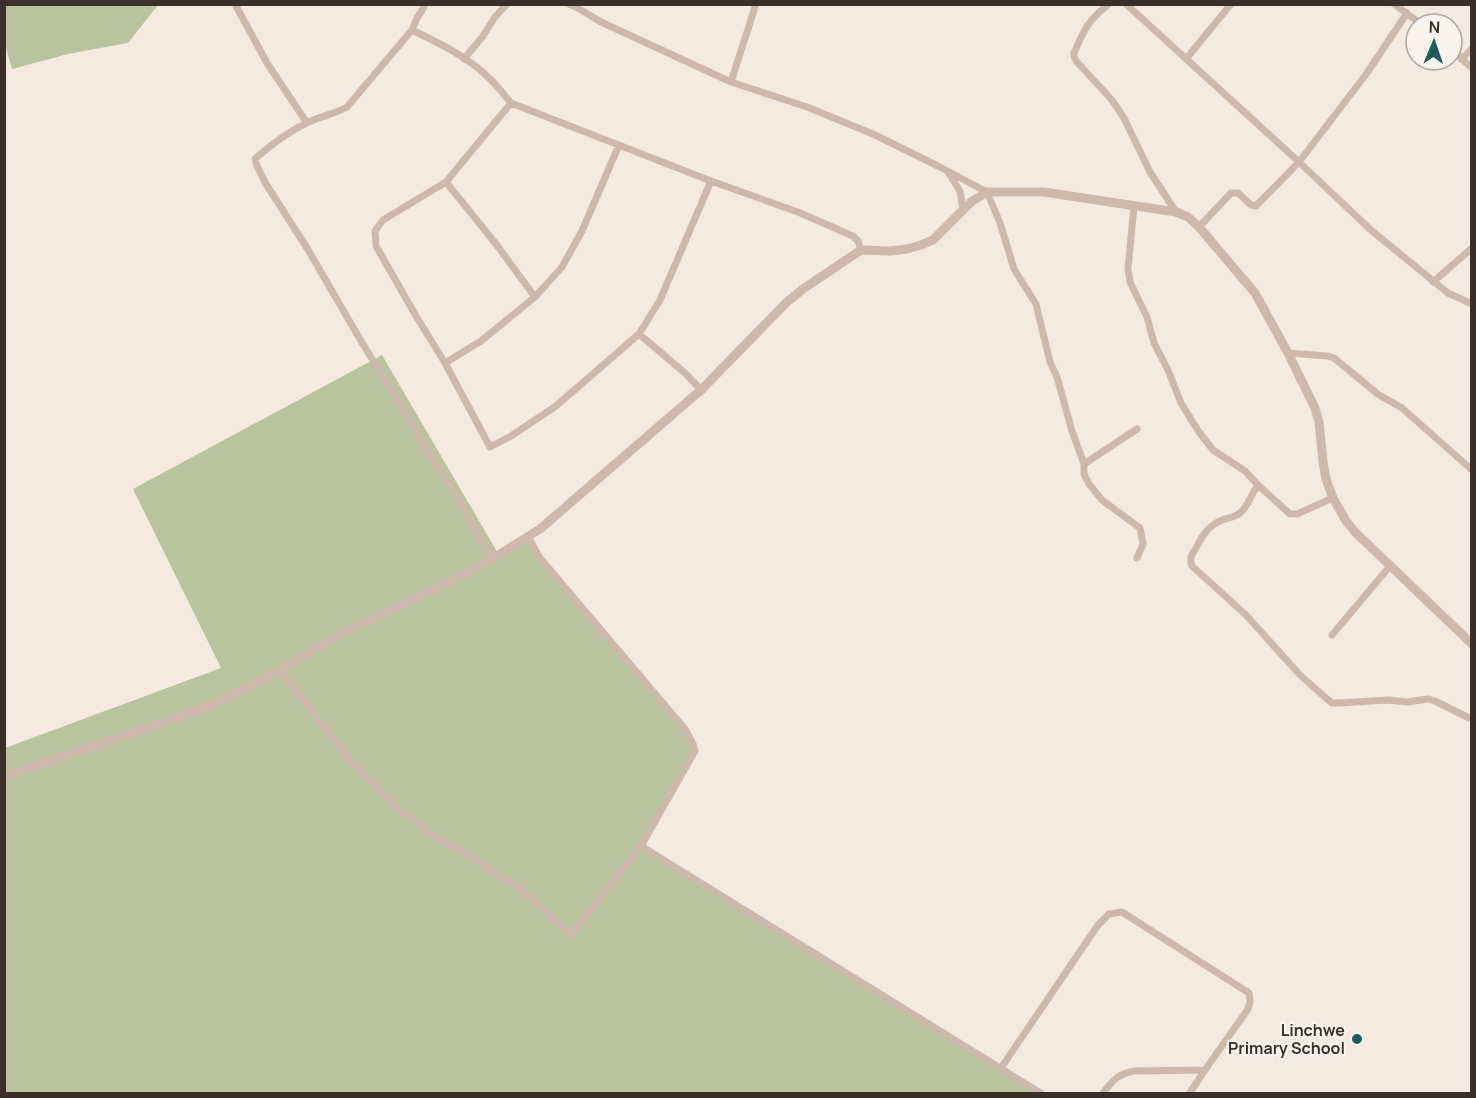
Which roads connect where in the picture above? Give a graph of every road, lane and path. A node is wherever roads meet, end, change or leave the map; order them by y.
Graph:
1 (235, 4) edge
2 (424, 4) edge
3 (507, 4) edge
4 (756, 4) edge
5 (1109, 4) edge
6 (1125, 4) edge
7 (1231, 4) edge
8 (575, 5) edge
9 (1404, 18) edge
10 (412, 30) junction
11 (464, 59) junction
12 (1186, 59) junction
13 (731, 82) junction
14 (511, 103) junction
15 (307, 123) junction
16 (619, 146) junction
17 (1299, 162) junction
18 (946, 170) junction
19 (711, 181) junction
20 (446, 182) junction
21 (987, 192) junction
22 (1134, 206) junction
23 (963, 210) junction
24 (1176, 212) junction
25 (1199, 227) junction
26 (1472, 248) edge
27 (861, 250) junction
28 (1433, 282) junction
29 (535, 297) junction
30 (1472, 303) edge
31 (639, 334) junction
32 (1288, 353) junction
33 (445, 363) junction
34 (701, 390) junction
35 (1137, 429) dead end
36 (1084, 464) junction
37 (1472, 470) edge
38 (1258, 485) junction
39 (1333, 498) junction
40 (528, 537) junction
41 (1137, 558) dead end
42 (492, 559) junction
43 (1390, 566) junction
44 (1332, 634) dead end
45 (1472, 644) edge
46 (280, 670) junction
47 (1472, 718) edge
48 (4, 777) edge
49 (641, 846) junction
50 (1001, 1068) junction
51 (1205, 1070) junction
52 (1042, 1094) edge
53 (1102, 1094) edge
54 (1189, 1094) edge

1 - 15 street
2 - 10 street
3 - 11 street
4 - 13 street
5 - 24 street
6 - 12 street
7 - 12 street
8 - 13 street
9 - 17 street
10 - 11 street
10 - 15 street
11 - 14 street
12 - 17 street
13 - 18 street
14 - 16 street
14 - 20 street
15 - 42 street
16 - 19 street
16 - 29 street
17 - 25 street
17 - 28 street
18 - 21 street
18 - 23 street
19 - 27 street
19 - 31 street
20 - 29 street
20 - 33 street
21 - 22 street
21 - 23 street
21 - 36 street
22 - 24 street
22 - 38 street
23 - 27 street
24 - 25 street
25 - 32 street
26 - 28 street
27 - 34 street
28 - 30 street
29 - 33 street
31 - 33 street
31 - 34 street
32 - 37 street
32 - 39 street
34 - 40 street
35 - 36 street
36 - 41 street
38 - 39 street
38 - 47 street
39 - 43 street
40 - 42 street
40 - 49 street
42 - 46 street
43 - 44 street
43 - 45 street
46 - 48 street
46 - 49 street
49 - 50 street
50 - 51 street
50 - 52 street
51 - 53 street
51 - 54 street

